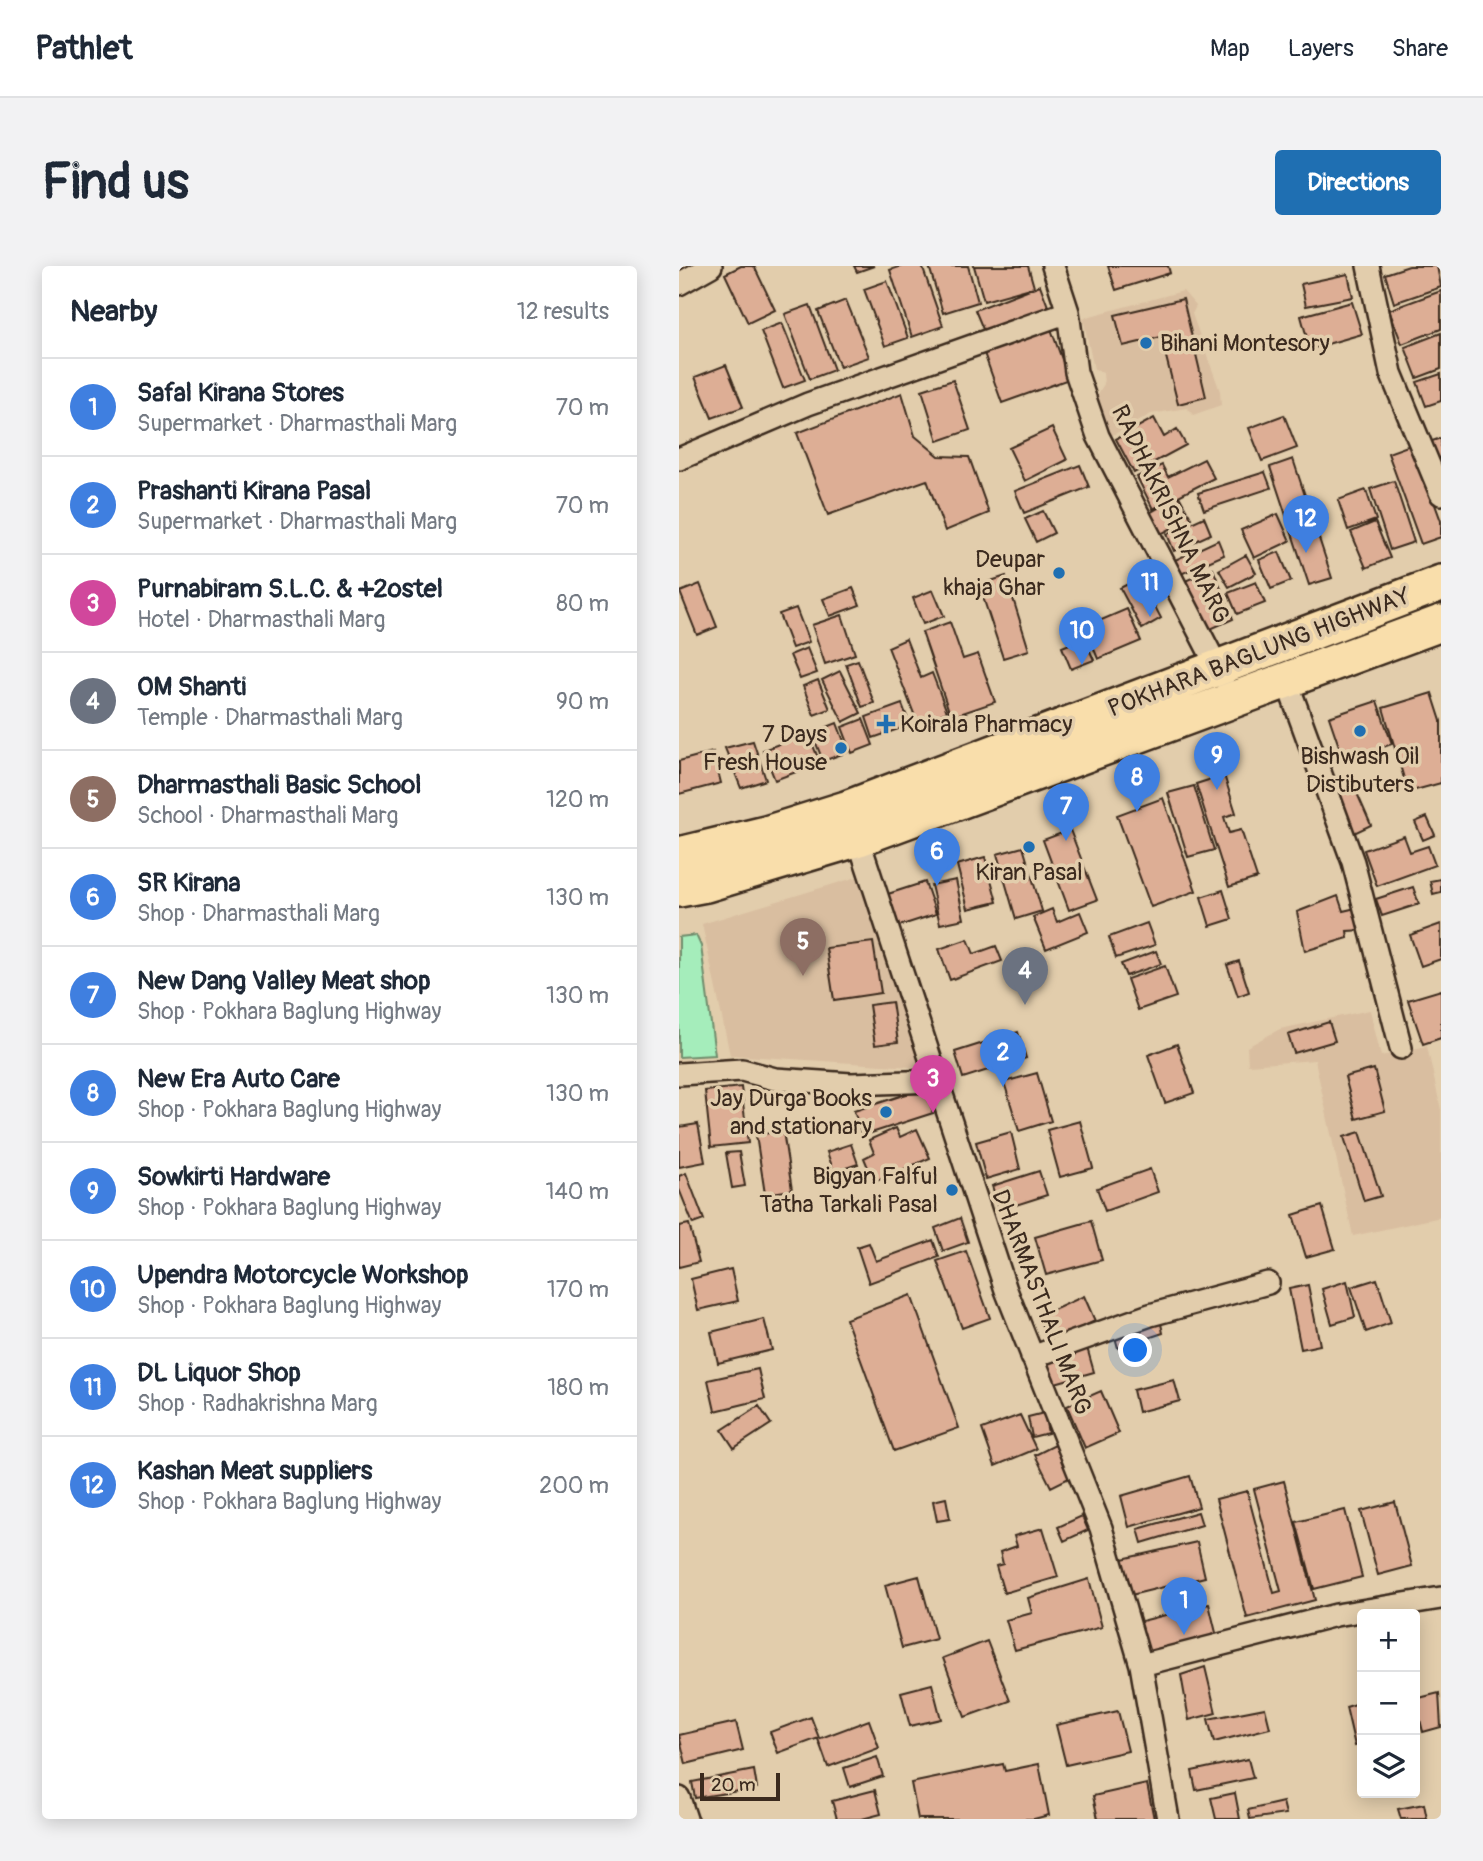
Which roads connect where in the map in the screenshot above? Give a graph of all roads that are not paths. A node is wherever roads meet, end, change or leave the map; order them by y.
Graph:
1 (711, 266) edge
2 (1053, 266) edge
3 (1368, 266) edge
4 (679, 284) edge
5 (1067, 312) junction
6 (679, 459) edge
7 (1441, 494) edge
8 (1441, 583) edge
9 (1441, 623) edge
10 (1219, 668) junction
11 (1287, 682) junction
12 (1234, 701) junction
13 (852, 823) junction
14 (679, 855) edge
15 (679, 889) edge
16 (1401, 1048) dead end
17 (679, 1074) edge
18 (936, 1081) junction
19 (1268, 1283) dead end
20 (1032, 1357) junction
21 (1441, 1598) edge
22 (1141, 1665) junction
23 (679, 1798) edge
24 (686, 1819) edge
25 (1168, 1819) edge

1 - 4 street
2 - 5 street, RADHAKRISHNA MARG
3 - 7 street
5 - 6 street
5 - 10 street, RADHAKRISHNA MARG
8 - 10 highway, POKHARA BAGLUNG HIGHWAY
9 - 11 highway, POKHARA BAGLUNG HIGHWAY
10 - 12 street, RADHAKRISHNA MARG
10 - 13 highway, POKHARA BAGLUNG HIGHWAY
11 - 12 highway, POKHARA BAGLUNG HIGHWAY
11 - 16 street
12 - 13 highway, POKHARA BAGLUNG HIGHWAY
13 - 14 highway, POKHARA BAGLUNG HIGHWAY
13 - 15 highway, POKHARA BAGLUNG HIGHWAY
13 - 18 street, DHARMASTHALI MARG
17 - 18 street
18 - 20 street, DHARMASTHALI MARG
19 - 20 street
20 - 22 street, DHARMASTHALI MARG
21 - 22 street
22 - 25 street, DHARMASTHALI MARG
23 - 24 street

